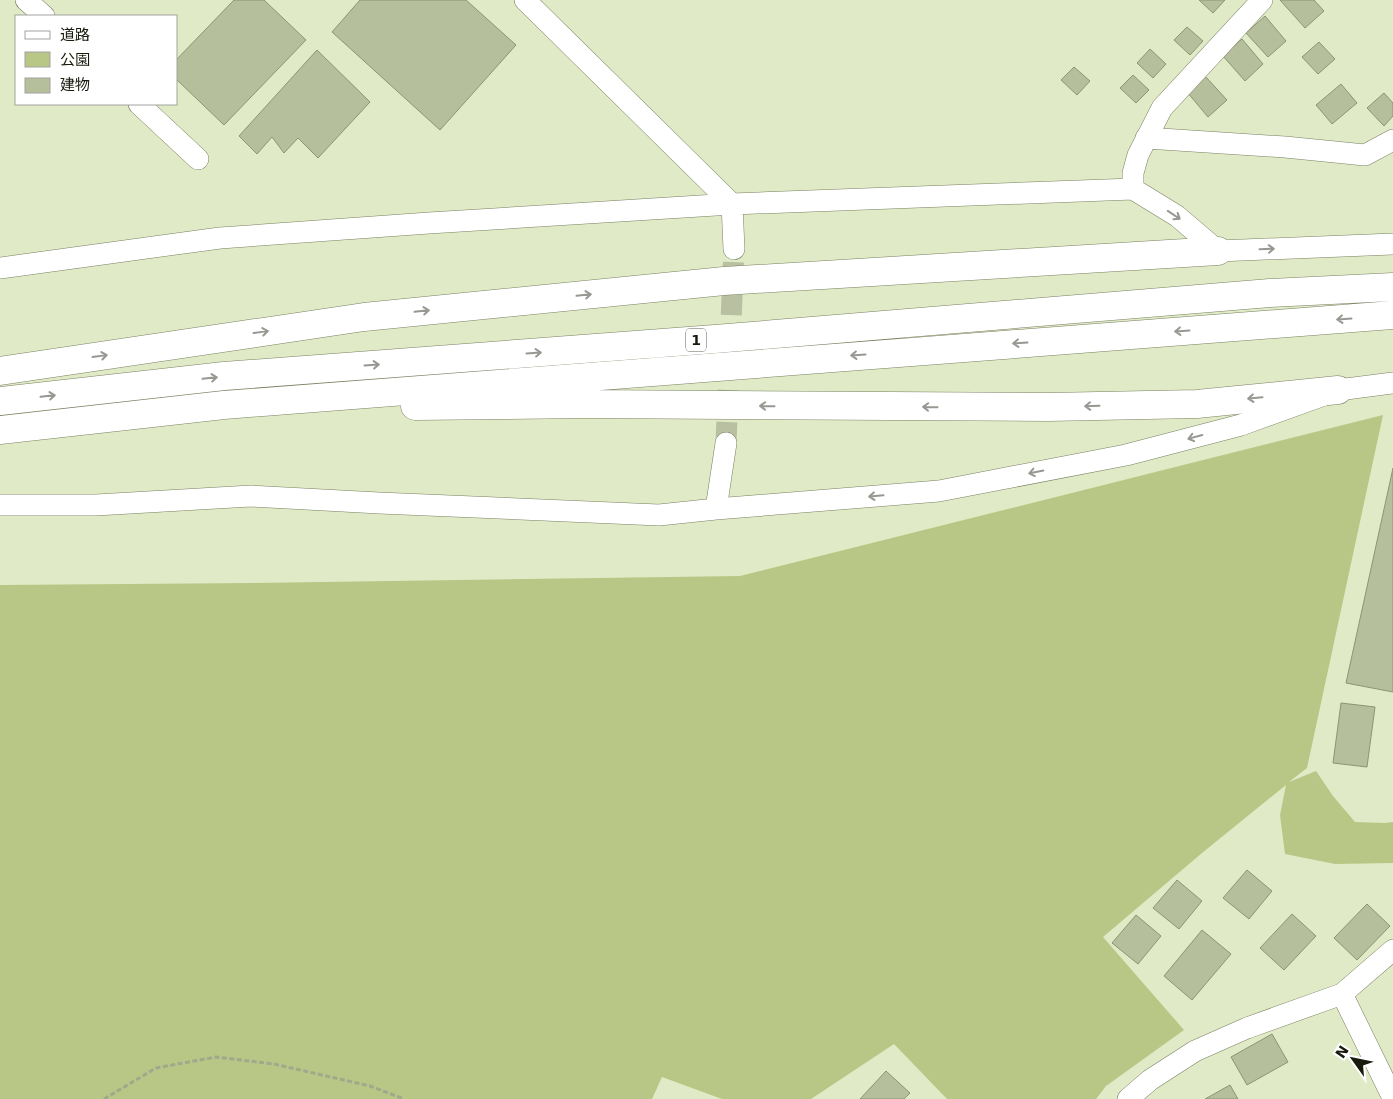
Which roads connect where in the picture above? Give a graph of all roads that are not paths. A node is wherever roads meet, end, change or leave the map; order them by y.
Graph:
1 (26, 0) edge
2 (525, 0) edge
3 (1262, 0) edge
4 (43, 15) edge
5 (139, 105) edge
6 (1146, 138) junction
7 (1393, 140) edge
8 (198, 159) dead end
9 (1133, 181) junction
10 (732, 204) junction
11 (1393, 244) edge
12 (734, 249) tunnel mouth
13 (1218, 251) junction
14 (0, 268) edge
15 (1393, 287) edge
16 (1393, 315) edge
17 (0, 370) edge
18 (1393, 383) edge
19 (1338, 390) junction
20 (0, 401) edge
21 (180, 410) junction
22 (0, 430) edge
23 (726, 443) tunnel mouth
24 (0, 505) edge
25 (716, 509) junction
26 (1393, 950) edge
27 (1342, 994) junction
28 (1393, 1098) edge
29 (1128, 1099) edge

1 - 4 street
2 - 10 street
3 - 6 street
5 - 8 street
6 - 7 street
6 - 9 street
9 - 10 street
9 -> 13 street
10 - 12 street
10 - 14 street
13 -> 11 street
17 -> 13 highway
20 -> 15 highway, 1
16 -> 21 highway
18 - 19 street
19 -> 21 highway
19 -> 25 street
21 - 22 highway
23 - 25 street
24 - 25 street
26 - 27 street
27 - 28 street
27 - 29 street

